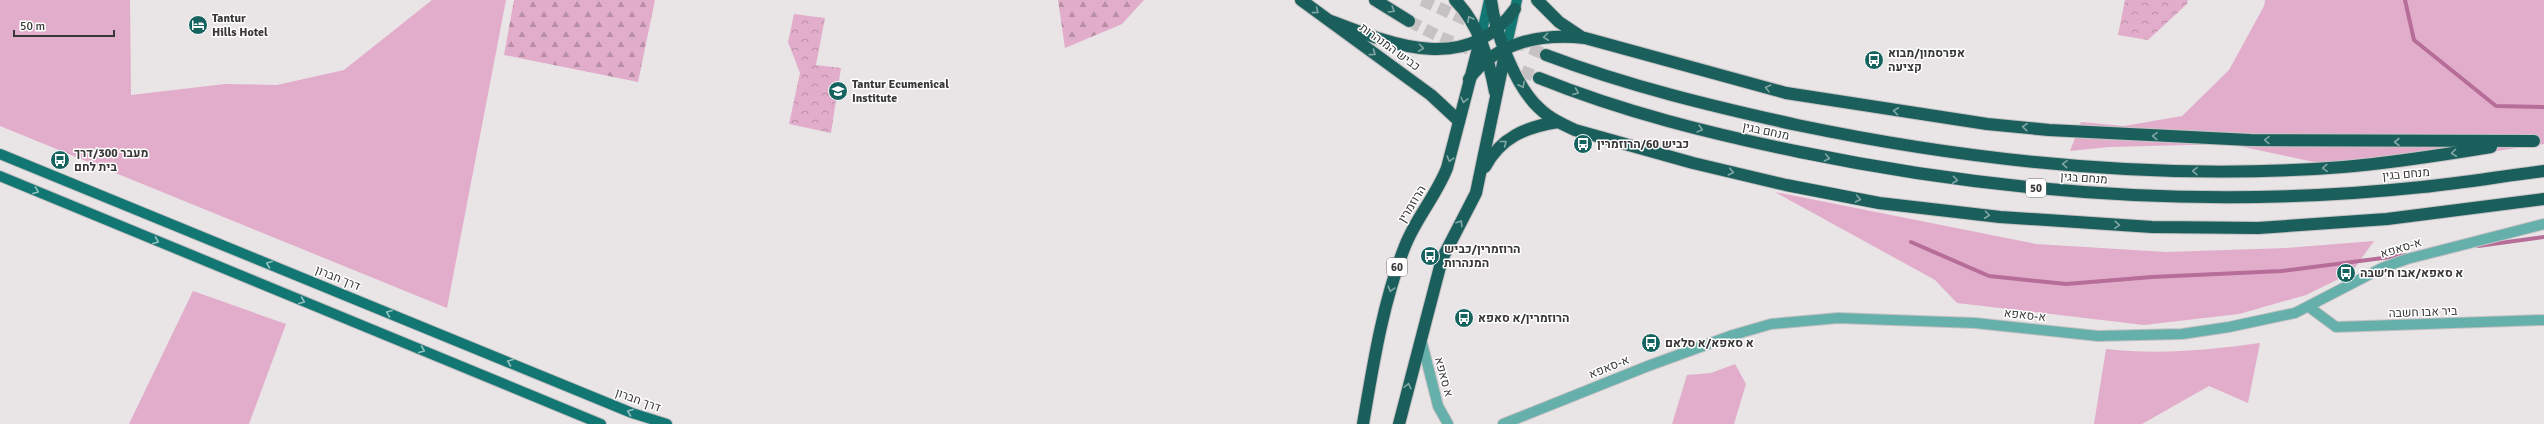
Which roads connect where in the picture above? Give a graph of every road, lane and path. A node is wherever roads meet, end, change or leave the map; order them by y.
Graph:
1 (1301, 0) edge
2 (1375, 0) edge
3 (1455, 0) edge
4 (1490, 0) edge
5 (1537, 0) edge
6 (1516, 5) edge
7 (1331, 21) junction
8 (1409, 21) tunnel mouth
9 (1498, 27) junction
10 (1585, 38) junction
11 (1480, 40) junction
12 (1506, 49) junction
13 (1546, 55) tunnel mouth
14 (1487, 60) junction
15 (1539, 78) tunnel mouth
16 (1469, 79) junction
17 (1496, 97) junction
18 (1459, 121) junction
19 (1558, 122) junction
20 (2539, 140) edge
21 (0, 154) edge
22 (2544, 171) edge
23 (1481, 174) junction
24 (0, 176) edge
25 (2544, 199) edge
26 (2544, 224) edge
27 (2309, 307) junction
28 (2544, 320) edge
29 (1420, 335) junction
30 (601, 424) edge
31 (667, 424) edge
32 (1363, 424) edge
33 (1399, 424) edge
34 (1448, 424) edge
35 (1504, 424) edge

1 -> 7 highway, כביש המנהרות
2 -> 8 highway
11 -> 3 highway
4 - 9 highway
4 - 11 main road, הרוזמרין
5 - 10 highway
6 - 9 highway
6 - 12 main road
7 -> 11 highway
7 -> 18 highway, כביש המנהרות
9 - 11 highway
9 - 12 highway
10 -> 12 highway
20 -> 10 highway
11 - 14 highway
11 - 16 highway, הרוזמרין / 60
12 - 14 highway
12 - 17 highway
12 -> 19 highway
20 -> 13 highway, מנחם בגין / 50
14 - 16 highway
14 - 17 highway
15 -> 22 highway, מנחם בגין / 50
16 -> 18 highway, הרוזמרין / 60
17 - 23 highway
18 -> 32 highway, הרוזמרין / 60
23 -> 19 highway
19 -> 25 highway
31 -> 21 main road, דרך חברון
29 -> 23 highway
24 -> 30 main road
26 - 27 street, א-סאפא
27 - 28 street, ביר אבו חשבה
27 - 35 street, א-סאפא
33 -> 29 highway
29 - 34 street, א סאפא

